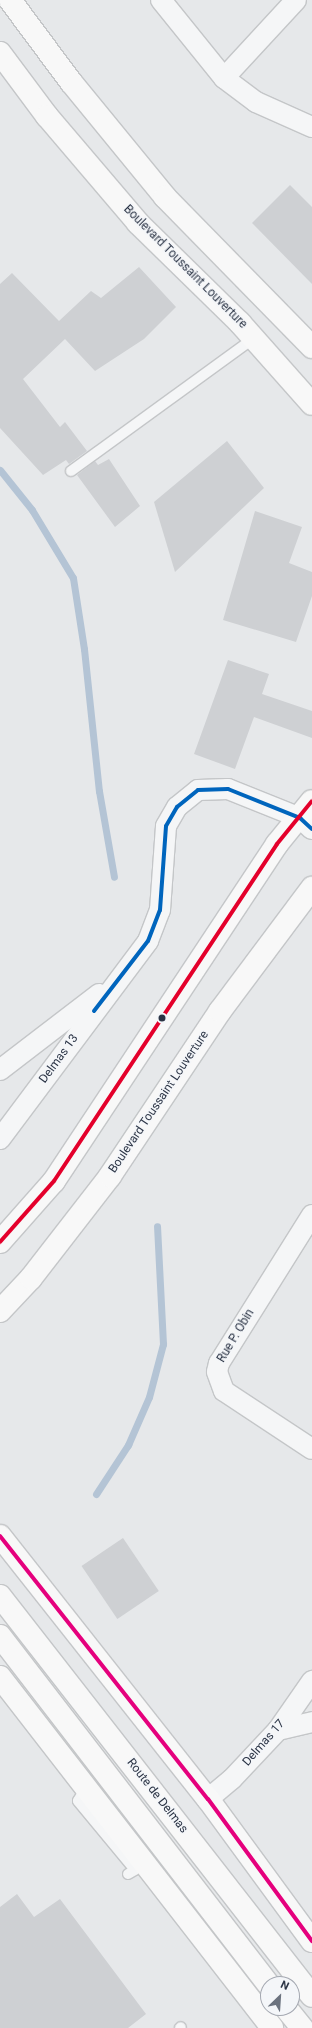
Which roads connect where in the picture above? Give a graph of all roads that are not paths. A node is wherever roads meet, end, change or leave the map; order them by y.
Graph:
1 (10, 0) edge
2 (161, 0) edge
3 (296, 0) edge
4 (0, 53) edge
5 (224, 78) junction
6 (312, 127) edge
7 (254, 338) junction
8 (312, 347) edge
9 (312, 404) edge
10 (72, 471) dead end
11 (308, 816) edge
12 (312, 888) edge
13 (118, 979) junction
14 (0, 1070) edge
15 (0, 1139) edge
16 (312, 1214) edge
17 (0, 1242) edge
18 (0, 1311) edge
19 (312, 1449) edge
20 (0, 1536) edge
21 (0, 1596) edge
22 (0, 1636) edge
23 (0, 1677) edge
24 (312, 1681) edge
25 (312, 1722) edge
26 (278, 1730) junction
27 (86, 1788) junction
28 (208, 1799) junction
29 (128, 1874) dead end
30 (312, 1940) edge
31 (262, 1976) edge
32 (312, 1996) edge
33 (292, 2016) edge
34 (272, 2028) edge
35 (302, 2028) edge

1 - 8 main road
2 - 5 street
3 - 5 street
4 - 7 main road, Boulevard Toussaint Louverture
5 - 6 street
7 - 9 main road, Boulevard Toussaint Louverture
7 - 10 lane
11 - 13 street, Delmas 13
11 - 17 main road
12 - 18 main road, Boulevard Toussaint Louverture
13 - 14 street, Delmas 13
13 - 15 street, Delmas 13
16 - 19 street, Rue P. Obin
20 - 28 main road
21 - 32 main road, Route de Delmas
22 - 31 main road
23 - 27 main road
24 - 26 street, Delmas 17
25 - 26 street
26 - 28 street, Delmas 17
27 - 29 lane
27 - 34 main road
28 - 30 main road
33 - 35 main road

